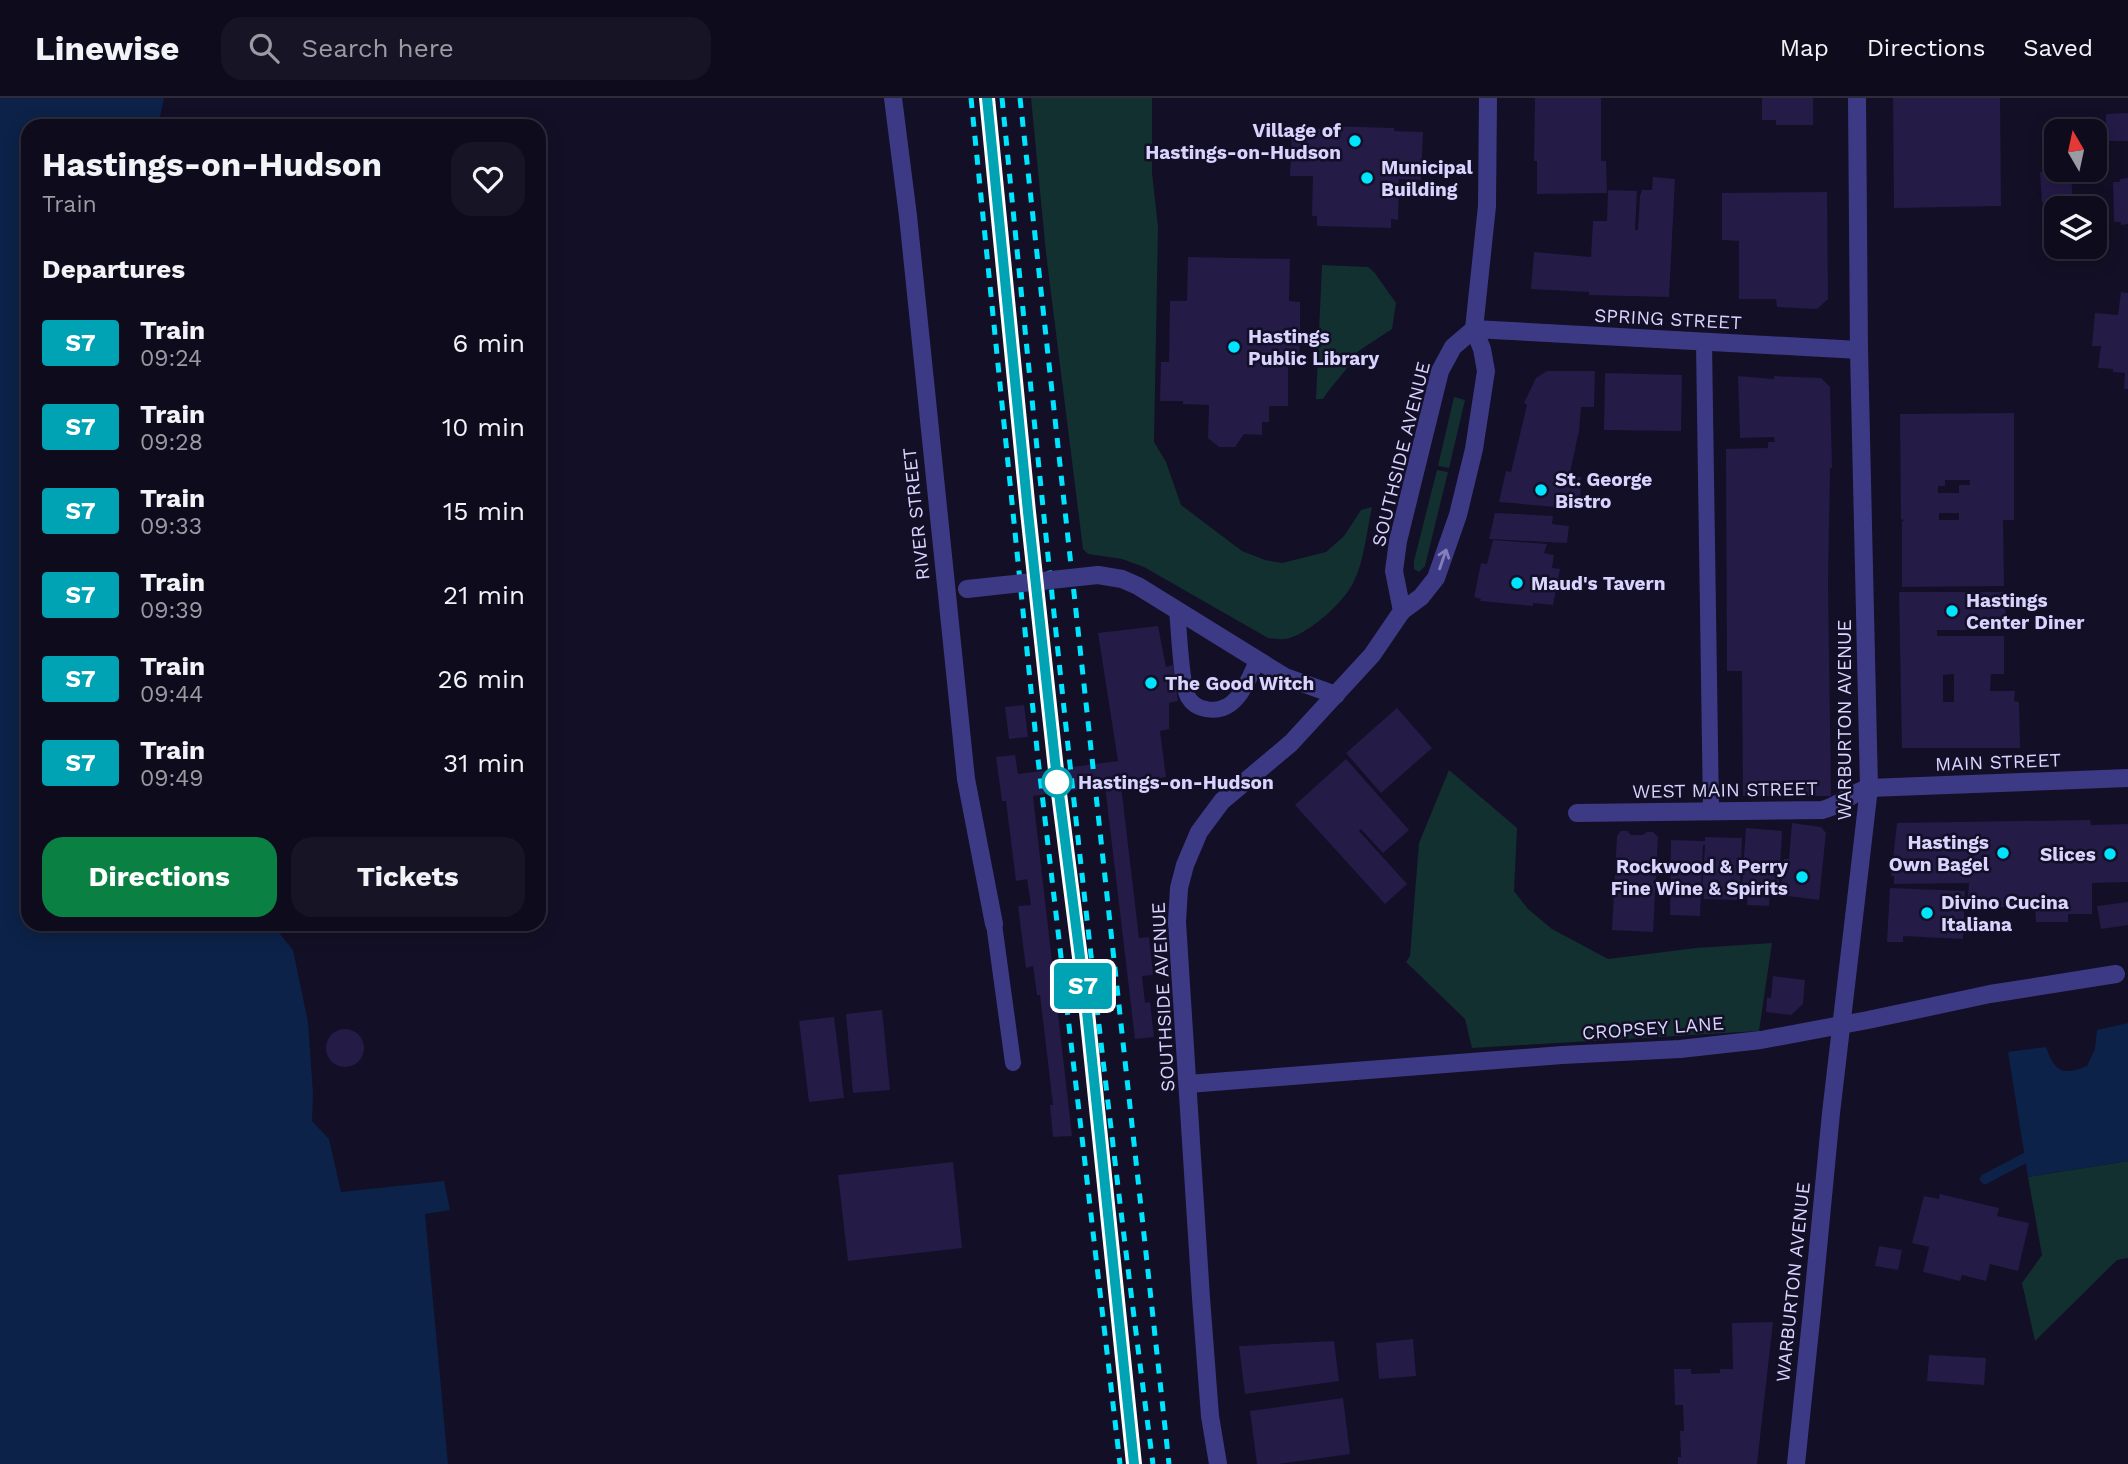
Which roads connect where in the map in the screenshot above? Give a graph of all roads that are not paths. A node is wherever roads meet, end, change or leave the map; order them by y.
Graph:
1 (893, 98) edge
2 (1489, 98) edge
3 (1857, 98) edge
4 (1474, 329) junction
5 (1704, 342) junction
6 (1859, 350) junction
7 (945, 591) junction
8 (1177, 610) junction
9 (1402, 611) junction
10 (1257, 661) junction
11 (1336, 695) junction
12 (2128, 778) edge
13 (1869, 788) junction
14 (1712, 812) junction
15 (1577, 813) dead end
16 (993, 924) joint
17 (2122, 973) edge
18 (1013, 1063) dead end
19 (1188, 1084) junction
20 (1218, 1464) edge
21 (1796, 1464) edge

1 - 7 street, RIVER STREET
2 - 4 street
3 - 6 street, WARBURTON AVENUE
4 - 5 street, SPRING STREET
4 - 9 street, SOUTHSIDE AVENUE
9 -> 4 street, SOUTHSIDE AVENUE
5 - 6 street, SPRING STREET
5 - 14 lane
6 - 13 street, WARBURTON AVENUE
7 - 8 street, bridge
7 - 16 street, RIVER STREET
8 - 10 street
8 - 10 lane
9 - 11 street, SOUTHSIDE AVENUE
10 - 11 street
11 - 19 street, SOUTHSIDE AVENUE
12 - 13 street, MAIN STREET
13 - 14 street, WEST MAIN STREET
13 - 21 street, WARBURTON AVENUE, bridge
14 - 15 street, WEST MAIN STREET
16 - 18 lane
17 - 19 street, CROPSEY LANE
19 - 20 street, SOUTHSIDE AVENUE

